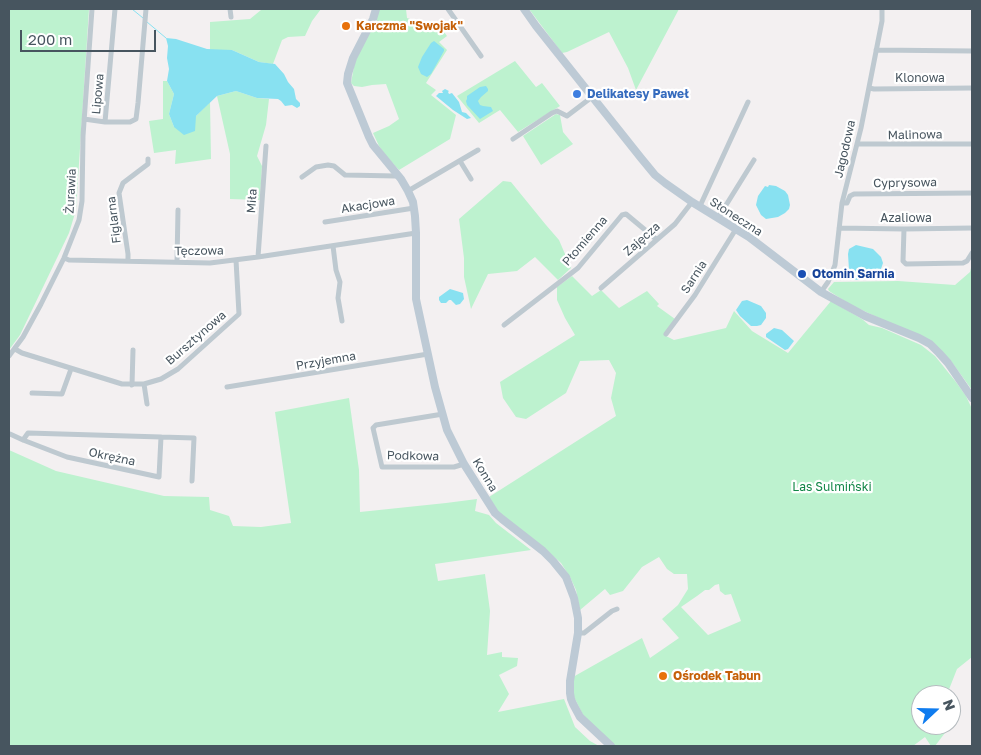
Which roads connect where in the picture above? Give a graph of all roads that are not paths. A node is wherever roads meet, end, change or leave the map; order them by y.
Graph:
1 (92, 9) edge
2 (115, 9) edge
3 (146, 9) edge
4 (230, 9) edge
5 (376, 9) edge
6 (448, 9) edge
7 (524, 9) edge
8 (882, 9) edge
9 (231, 17) dead end
10 (876, 50) junction
11 (972, 51) edge
12 (481, 56) dead end
13 (869, 88) junction
14 (972, 88) edge
15 (592, 97) junction
16 (748, 102) dead end
17 (84, 120) junction
18 (105, 122) junction
19 (513, 138) dead end
20 (857, 144) junction
21 (972, 144) edge
22 (266, 146) dead end
23 (478, 150) dead end
24 (148, 159) dead end
25 (754, 160) dead end
26 (460, 161) junction
27 (398, 174) junction
28 (302, 177) dead end
29 (471, 179) dead end
30 (408, 191) junction
31 (972, 193) edge
32 (692, 202) junction
33 (842, 203) junction
34 (700, 206) junction
35 (414, 208) junction
36 (178, 210) dead end
37 (718, 218) junction
38 (325, 222) dead end
39 (839, 228) junction
40 (972, 228) edge
41 (736, 229) junction
42 (904, 229) junction
43 (416, 233) junction
44 (656, 239) junction
45 (333, 246) junction
46 (972, 253) edge
47 (258, 257) junction
48 (64, 258) junction
49 (236, 260) junction
50 (128, 261) junction
51 (177, 262) junction
52 (601, 288) dead end
53 (821, 292) junction
54 (342, 321) dead end
55 (504, 325) dead end
56 (666, 334) dead end
57 (15, 349) junction
58 (133, 350) dead end
59 (428, 354) junction
60 (9, 356) edge
61 (71, 368) junction
62 (132, 384) junction
63 (144, 384) junction
64 (227, 387) dead end
65 (32, 393) dead end
66 (972, 398) edge
67 (147, 404) dead end
68 (442, 414) junction
69 (9, 434) edge
70 (161, 437) junction
71 (23, 440) junction
72 (464, 464) junction
73 (192, 481) dead end
74 (617, 610) dead end
75 (578, 633) junction
76 (611, 746) edge

1 - 17 street, Żurawia
2 - 18 street, Lipowa
3 - 18 street
4 - 9 street
5 - 27 street, Konna
6 - 12 street
7 - 15 street, Słoneczna
8 - 10 street, Jagodowa
10 - 11 street
10 - 13 street, Jagodowa
13 - 14 street, Klonowa
13 - 20 street, Jagodowa
15 - 19 street
15 - 32 street, Słoneczna
16 - 34 street
17 - 18 street
17 - 48 street, Żurawia
20 - 21 street, Malinowa
20 - 33 street, Jagodowa
22 - 47 street, Miła
23 - 26 street
24 - 50 street, Figlarna
25 - 37 street
26 - 29 street
26 - 30 street
27 - 28 street
27 - 30 street, Konna
30 - 35 street, Konna
31 - 33 street, Cyprysowa
32 - 34 street, Słoneczna
32 - 44 street, Zajęcza
33 - 39 street, Jagodowa
34 - 37 street, Słoneczna
35 - 38 street, Akacjowa
35 - 43 street, Konna
36 - 51 street
37 - 41 street, Słoneczna
39 - 42 street, Azaliowa
39 - 53 street, Jagodowa
40 - 42 street, Azaliowa
41 - 53 street, Słoneczna
41 - 56 street, Sarnia
42 - 46 street
43 - 45 street, Tęczowa
43 - 59 street, Konna
44 - 52 street, Zajęcza
44 - 55 street, Płomienna
45 - 47 street, Tęczowa
45 - 54 street
47 - 49 street, Tęczowa
48 - 50 street, Tęczowa
48 - 57 street, Żurawia
49 - 51 street, Tęczowa
49 - 63 street, Bursztynowa
50 - 51 street, Tęczowa
53 - 66 street, Słoneczna
57 - 60 street, Żurawia
57 - 61 street, Bursztynowa
58 - 62 street
59 - 64 street, Przyjemna
59 - 68 street, Konna
61 - 62 street, Bursztynowa
61 - 65 street
62 - 63 street, Bursztynowa
63 - 67 street
68 - 72 street, Konna
68 - 72 street, Podkowa
69 - 71 street, Okrężna
70 - 71 street, Okrężna
70 - 71 street, Okrężna
70 - 73 street, Okrężna
72 - 75 street, Konna
74 - 75 street
75 - 76 street, Konna

